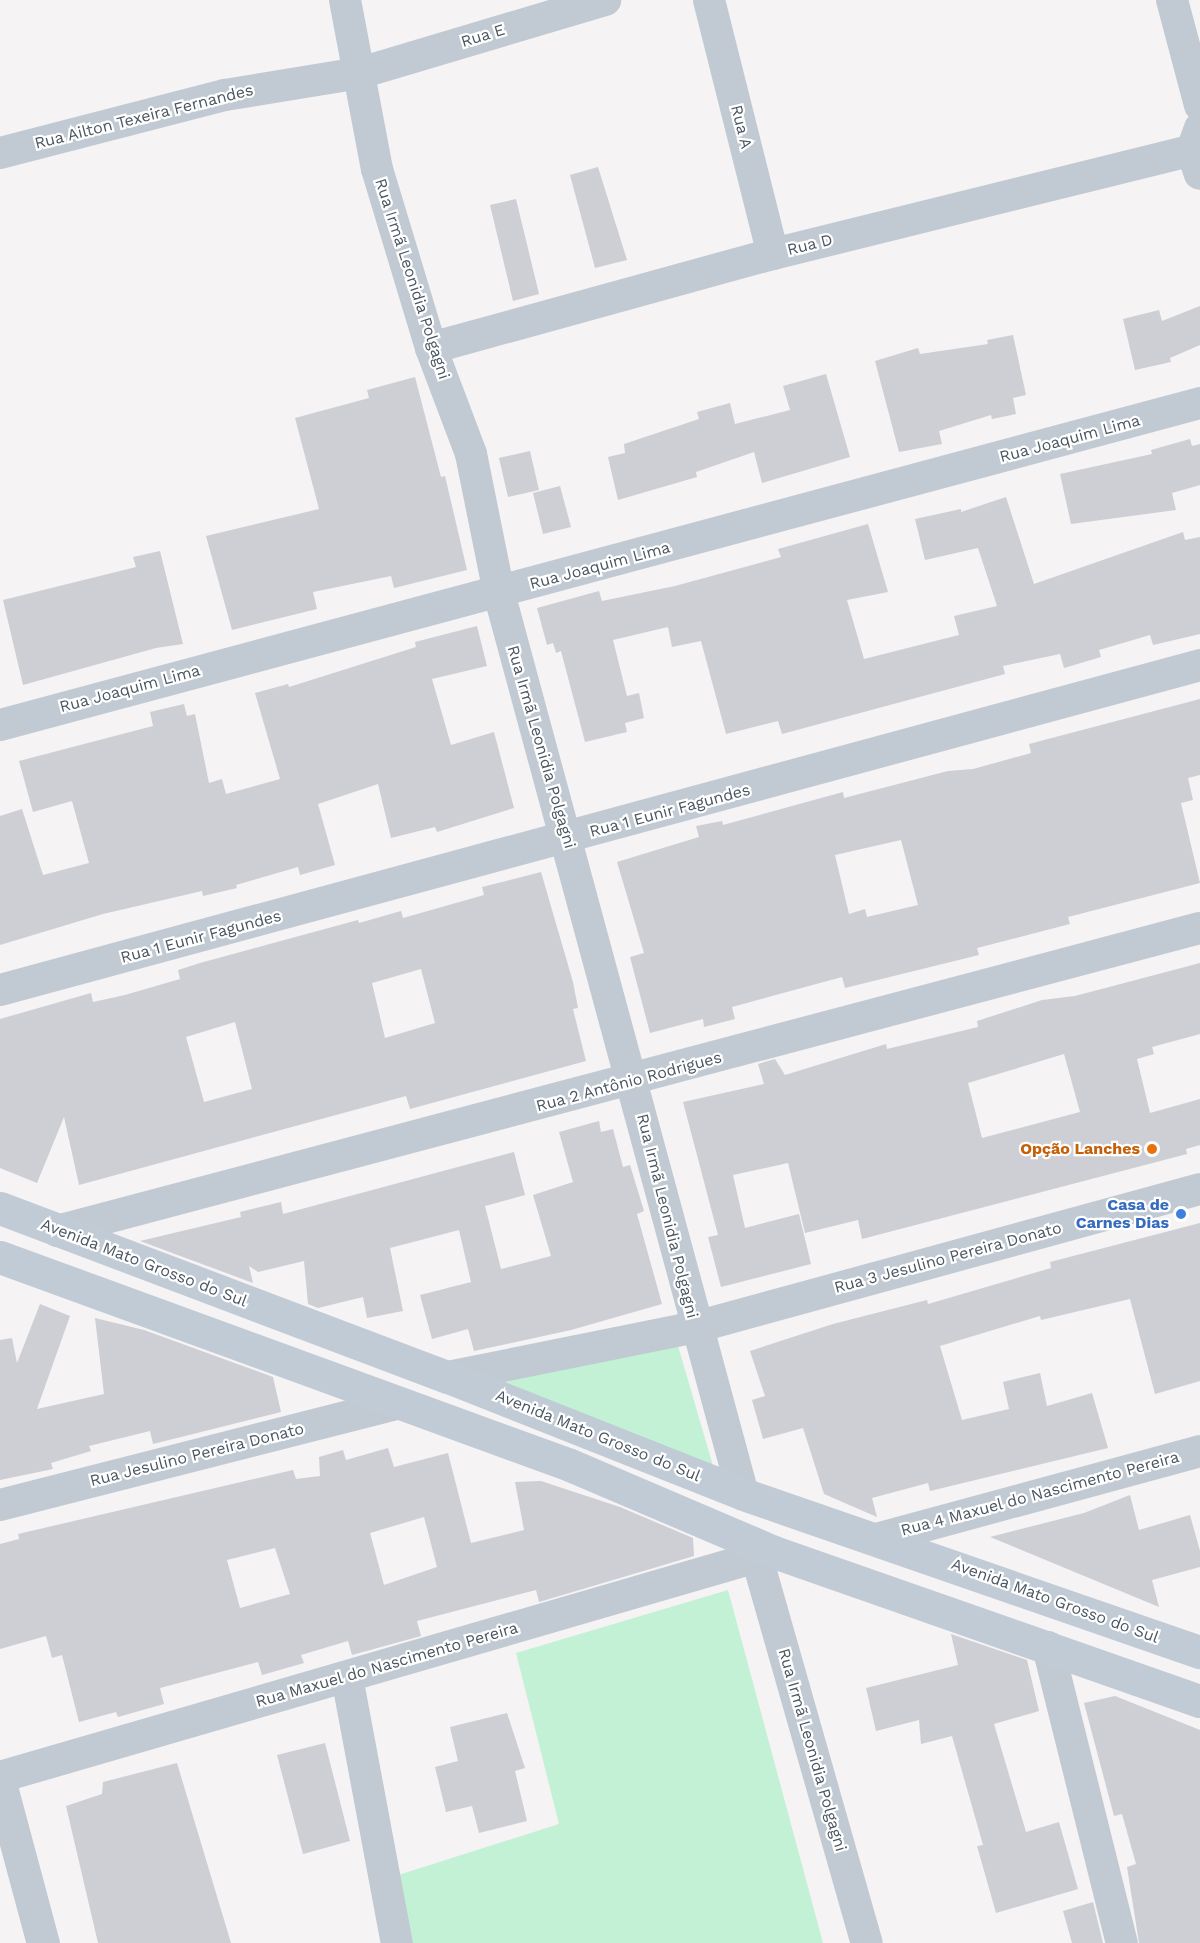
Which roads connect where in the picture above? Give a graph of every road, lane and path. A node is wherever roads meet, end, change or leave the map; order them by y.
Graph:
1 (345, 0) edge
2 (605, 0) edge
3 (709, 0) edge
4 (1172, 0) edge
5 (360, 73) junction
6 (1200, 105) edge
7 (1197, 151) edge
8 (0, 153) edge
9 (773, 254) junction
10 (431, 348) junction
11 (1200, 403) edge
12 (498, 593) junction
13 (1200, 665) edge
14 (0, 725) edge
15 (567, 839) junction
16 (1200, 928) edge
17 (0, 990) edge
18 (633, 1081) junction
19 (1200, 1189) edge
20 (0, 1208) edge
21 (57, 1231) junction
22 (0, 1257) edge
23 (696, 1327) junction
24 (448, 1377) junction
25 (395, 1404) junction
26 (1200, 1451) edge
27 (743, 1494) junction
28 (0, 1505) edge
29 (880, 1538) junction
30 (766, 1555) junction
31 (1048, 1647) junction
32 (1200, 1652) edge
33 (347, 1677) junction
34 (1200, 1701) edge
35 (2, 1793) edge
36 (43, 1943) edge
37 (397, 1943) edge
38 (867, 1943) edge
39 (1122, 1943) edge

1 - 5 street, Rua Irmã Leonidia Polgagni
2 - 5 street, Rua E
3 - 9 street, Rua A
4 - 6 street
5 - 8 street, Rua Ailton Texeira Fernandes
5 - 10 street, Rua Irmã Leonidia Polgagni
7 - 9 street, Rua D
9 - 10 street, Rua D
10 - 12 street, Rua Irmã Leonidia Polgagni
11 - 12 street, Rua Joaquim Lima
12 - 14 street, Rua Joaquim Lima
12 - 15 street, Rua Irmã Leonidia Polgagni
13 - 15 street, Rua 1 Eunir Fagundes
15 - 17 street, Rua 1 Eunir Fagundes
15 - 18 street, Rua Irmã Leonidia Polgagni
16 - 18 street, Rua 2 Antônio Rodrigues
18 - 21 street, Rua 2 Antônio Rodrigues
18 - 23 street, Rua Irmã Leonidia Polgagni
19 - 23 street, Rua 3 Jesulino Pereira Donato
20 - 21 main road, Avenida Mato Grosso do Sul
21 - 24 main road, Avenida Mato Grosso do Sul
22 - 25 main road
23 - 24 street
23 - 27 street, Rua Irmã Leonidia Polgagni
24 - 27 main road, Avenida Mato Grosso do Sul
25 - 28 street, Rua Jesulino Pereira Donato
25 - 30 main road
26 - 29 street, Rua 4 Maxuel do Nascimento Pereira
27 - 29 main road, Avenida Mato Grosso do Sul
29 - 32 main road, Avenida Mato Grosso do Sul
30 - 31 main road
30 - 33 street, Rua Maxuel do Nascimento Pereira
30 - 38 street, Rua Irmã Leonidia Polgagni
31 - 34 main road
31 - 39 street
33 - 35 street, Rua Maxuel do Nascimento Pereira
33 - 37 street
35 - 36 street

